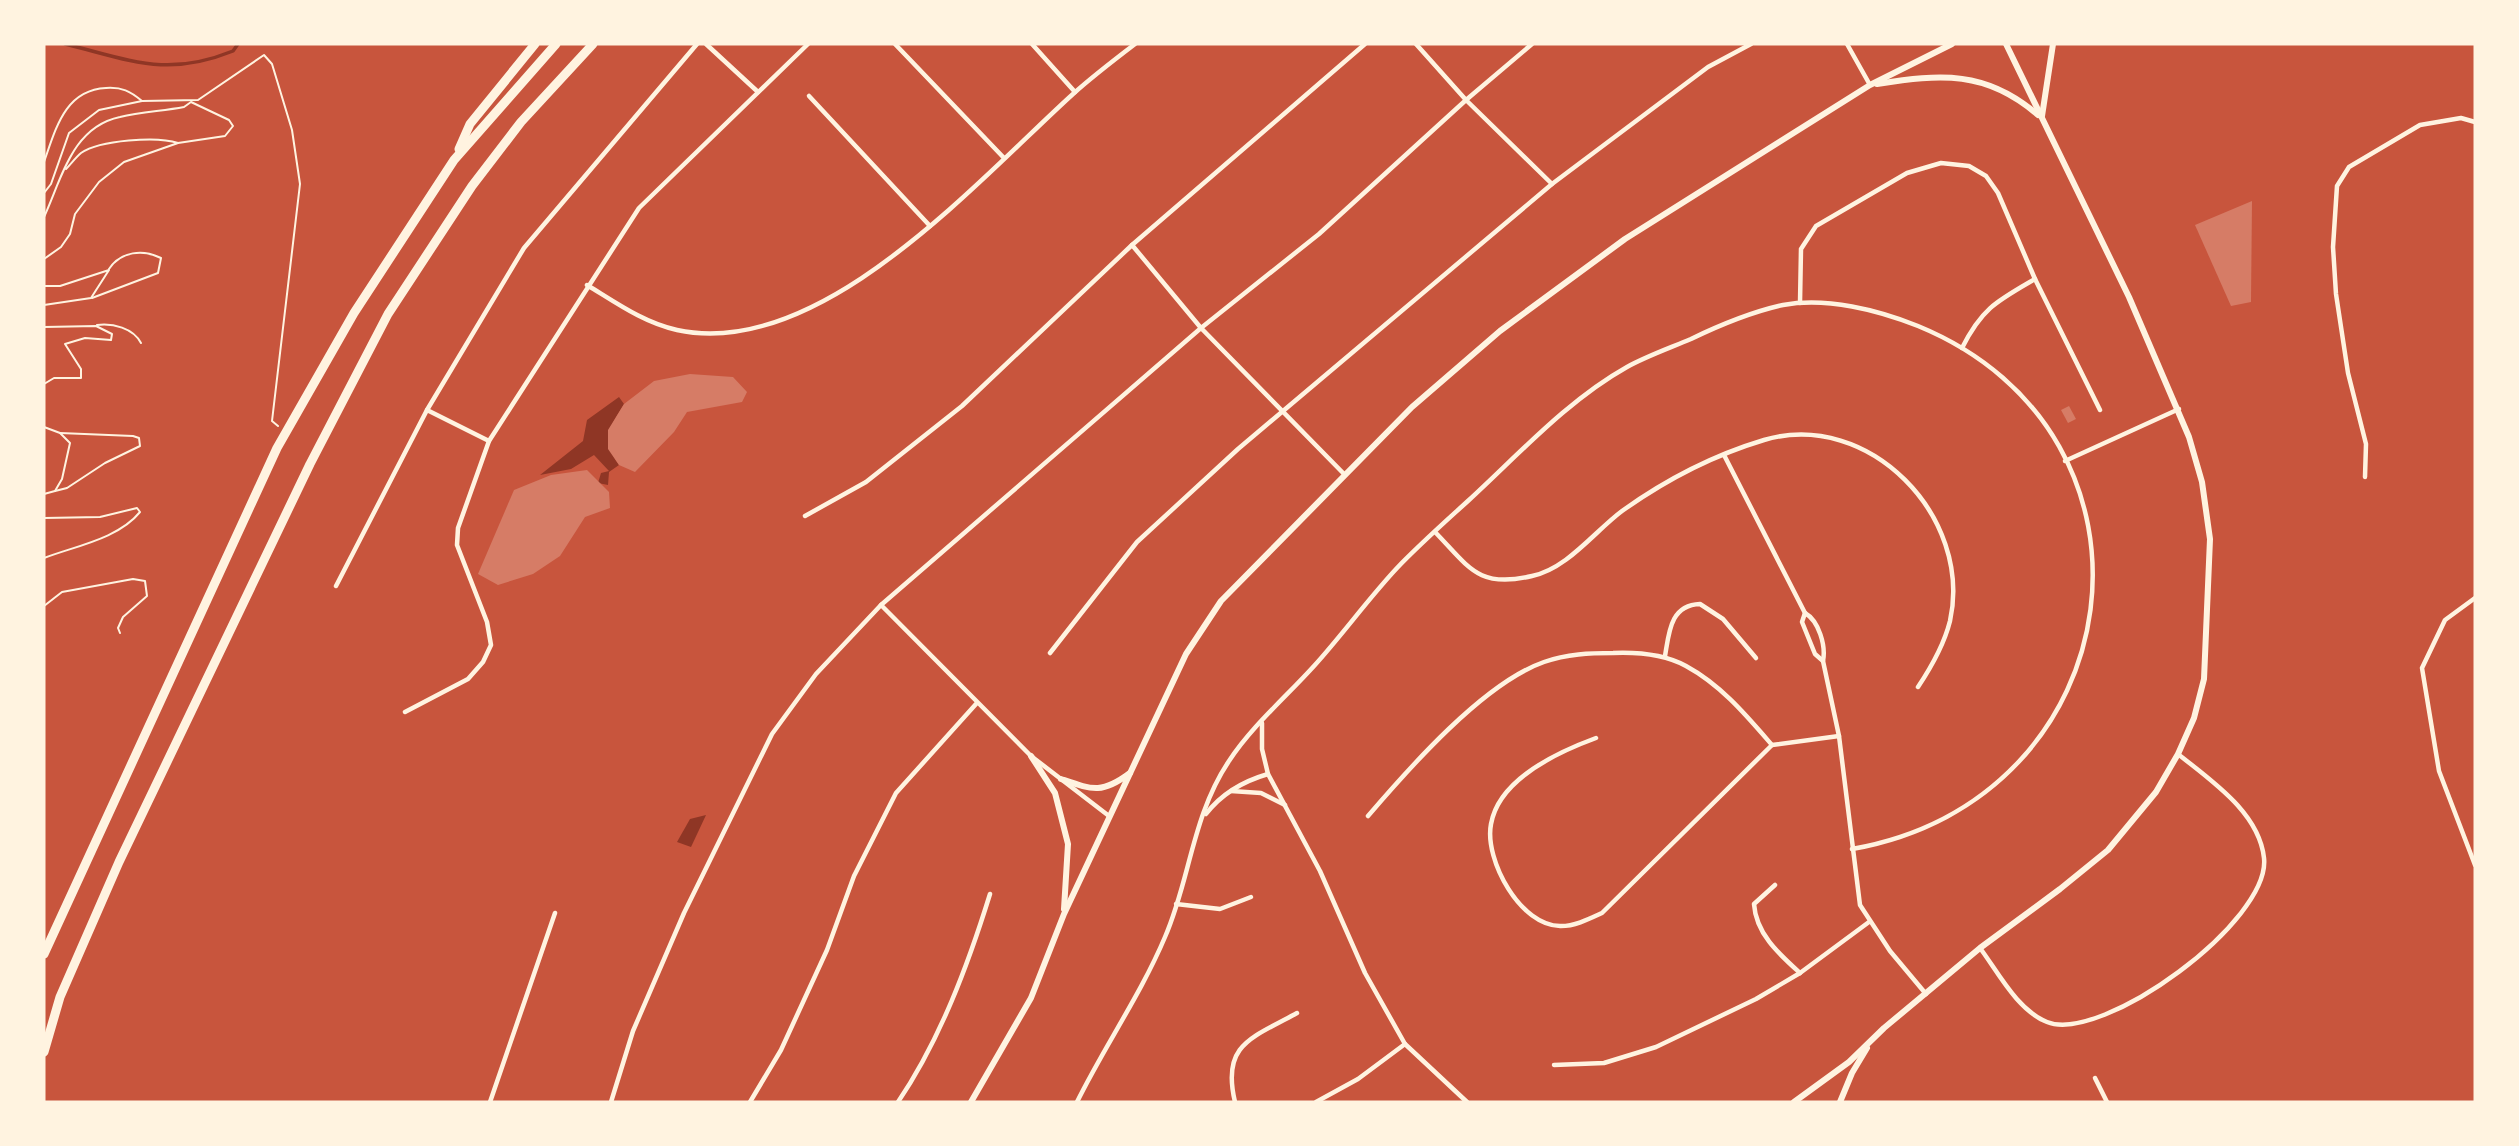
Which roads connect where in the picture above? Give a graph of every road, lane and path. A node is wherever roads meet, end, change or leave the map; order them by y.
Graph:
1 (536, 44) edge
2 (556, 44) edge
3 (593, 44) edge
4 (697, 44) edge
5 (706, 44) edge
6 (808, 44) edge
7 (895, 44) edge
8 (1032, 44) edge
9 (1135, 44) edge
10 (1365, 44) edge
11 (1416, 44) edge
12 (1532, 44) edge
13 (1751, 44) edge
14 (1847, 44) edge
15 (1952, 44) edge
16 (2006, 44) edge
17 (2053, 44) edge
18 (1870, 85) junction
19 (758, 92) junction
20 (1075, 92) junction
21 (809, 96) dead end
22 (1466, 100) junction
23 (142, 101) junction
24 (191, 102) junction
25 (2042, 118) junction
26 (2475, 122) edge
27 (178, 143) junction
28 (1004, 158) junction
29 (454, 160) junction
30 (44, 162) edge
31 (65, 170) junction
32 (1552, 184) junction
33 (44, 193) edge
34 (44, 217) edge
35 (930, 226) junction
36 (1132, 245) junction
37 (44, 259) edge
38 (109, 270) junction
39 (2035, 279) junction
40 (587, 285) junction
41 (44, 286) edge
42 (91, 298) junction
43 (1800, 303) junction
44 (44, 304) edge
45 (96, 326) junction
46 (44, 327) edge
47 (1201, 328) junction
48 (141, 343) dead end
49 (1962, 348) junction
50 (44, 384) edge
51 (2179, 409) junction
52 (427, 410) junction
53 (2100, 410) dead end
54 (1284, 412) junction
55 (44, 427) edge
56 (280, 428) dead end
57 (60, 433) junction
58 (489, 441) junction
59 (1724, 455) junction
60 (2065, 461) junction
61 (1345, 475) junction
62 (2365, 477) dead end
63 (55, 491) junction
64 (44, 494) edge
65 (805, 516) dead end
66 (44, 518) edge
67 (1435, 532) junction
68 (44, 558) edge
69 (335, 586) dead end
70 (2475, 598) edge
71 (881, 605) junction
72 (44, 606) edge
73 (1805, 613) junction
74 (120, 633) dead end
75 (1050, 653) dead end
76 (1665, 656) junction
77 (1756, 658) dead end
78 (1822, 661) junction
79 (1918, 687) dead end
80 (976, 704) junction
81 (405, 712) dead end
82 (1262, 722) junction
83 (1839, 736) junction
84 (1595, 738) dead end
85 (1772, 745) junction
86 (2178, 754) junction
87 (1031, 756) junction
88 (1132, 771) junction
89 (1268, 774) junction
90 (1061, 779) junction
91 (1230, 791) junction
92 (1288, 807) junction
93 (1109, 816) junction
94 (1368, 816) dead end
95 (1201, 820) junction
96 (1852, 849) junction
97 (2475, 865) edge
98 (1774, 884) dead end
99 (990, 894) dead end
100 (1251, 897) dead end
101 (1176, 904) junction
102 (555, 913) dead end
103 (1064, 914) junction
104 (1869, 922) junction
105 (1980, 948) junction
106 (44, 954) edge
107 (1800, 973) junction
108 (1927, 994) junction
109 (1297, 1013) dead end
110 (1870, 1043) junction
111 (1405, 1044) junction
112 (44, 1052) edge
113 (1553, 1065) dead end
114 (2095, 1078) dead end
115 (490, 1102) edge
116 (611, 1102) edge
117 (750, 1102) edge
118 (898, 1102) edge
119 (971, 1102) edge
120 (1077, 1102) edge
121 (1235, 1102) edge
122 (1316, 1102) edge
123 (1467, 1102) edge
124 (1794, 1102) edge
125 (1840, 1102) edge
126 (2107, 1102) edge

1 - 29 highway
2 - 29 highway
3 - 112 highway
4 - 52 street
5 - 19 street
6 - 19 street
7 - 28 street
8 - 20 street
9 - 20 street
10 - 36 street
11 - 22 street
12 - 22 street
13 - 32 street
14 - 18 street
15 - 18 street
16 - 25 street
17 - 25 street
18 - 25 street
18 - 61 street
19 - 40 street
20 - 28 street
21 - 35 street
22 - 32 street
22 - 47 street
23 - 24 path
23 - 30 path
23 - 33 path
24 - 27 path
24 - 31 path
24 - 56 path
25 - 51 street
26 - 62 street
27 - 31 path
27 - 37 path
28 - 35 street
29 - 106 highway
31 - 34 path
32 - 54 street
35 - 40 street
36 - 47 street
36 - 65 street
38 - 41 path
38 - 42 path
38 - 42 path
39 - 43 street
39 - 49 street
39 - 53 street
40 - 58 street
42 - 44 path
43 - 49 street
43 - 67 street
45 - 46 path
45 - 48 path
45 - 50 path
47 - 54 street
47 - 71 street
49 - 60 street
51 - 60 street
51 - 86 street
52 - 58 street
52 - 69 street
54 - 61 street
54 - 75 street
55 - 57 path
57 - 63 path
57 - 63 path
58 - 81 street
59 - 67 street
59 - 73 street
59 - 79 street
60 - 96 street
61 - 88 street
63 - 64 path
66 - 68 path
67 - 82 street
70 - 97 street
71 - 80 street
71 - 116 street
72 - 74 path
73 - 78 street
73 - 78 street
76 - 77 street
76 - 85 street
76 - 94 street
78 - 83 street
80 - 87 street
80 - 117 street
82 - 89 street
82 - 95 street
83 - 85 street
83 - 96 street
84 - 85 street
86 - 105 street
86 - 105 street
87 - 90 street
87 - 103 street
88 - 90 street
88 - 93 street
89 - 91 street
89 - 92 street
90 - 93 street
91 - 92 street
91 - 95 street
92 - 111 street
93 - 103 street
95 - 101 street
96 - 104 street
98 - 107 street
99 - 118 street
100 - 101 street
101 - 120 street
102 - 115 street
103 - 119 street
104 - 107 street
104 - 108 street
105 - 108 street
107 - 113 street
108 - 110 street
109 - 121 street
110 - 124 street
110 - 125 street
111 - 122 street
111 - 123 street
114 - 126 street

